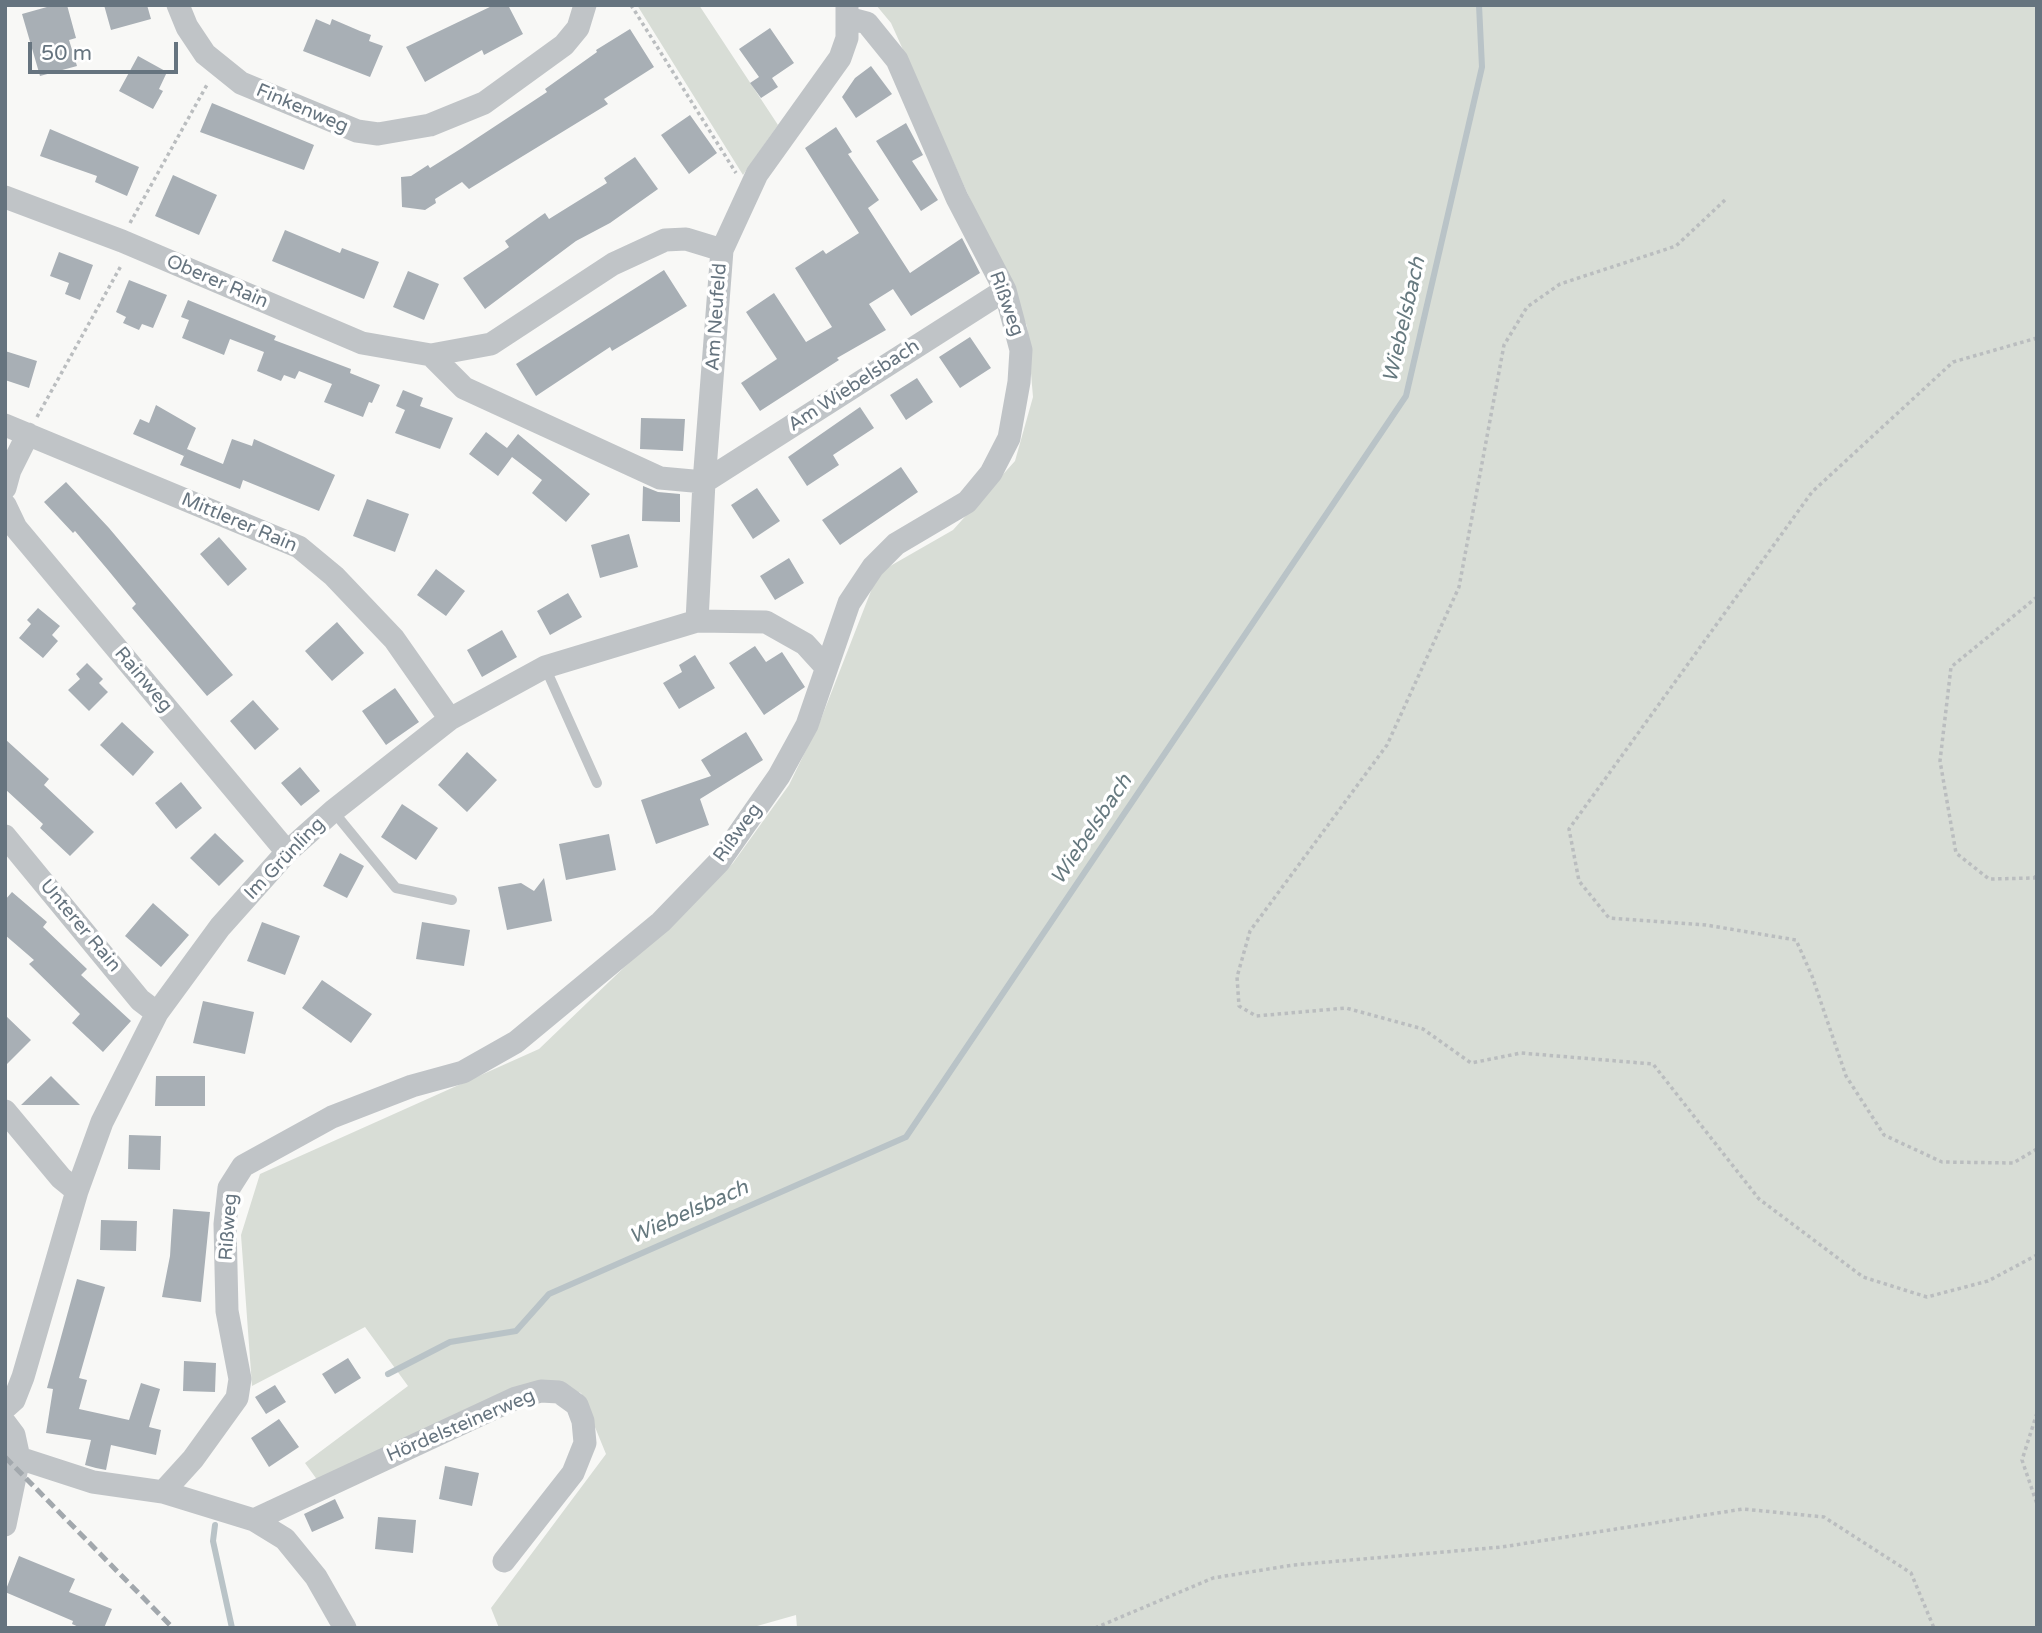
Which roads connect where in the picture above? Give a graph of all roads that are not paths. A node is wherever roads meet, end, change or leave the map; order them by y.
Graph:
1 (178, 5) edge
2 (585, 5) edge
3 (848, 12) edge
4 (5, 197) edge
5 (722, 250) junction
6 (1005, 290) junction
7 (431, 355) junction
8 (33, 424) junction
9 (5, 425) edge
10 (704, 482) junction
11 (5, 488) edge
12 (5, 505) edge
13 (697, 621) junction
14 (825, 666) junction
15 (545, 667) junction
16 (450, 719) junction
17 (597, 783) dead end
18 (333, 810) junction
19 (5, 836) edge
20 (287, 852) junction
21 (452, 900) dead end
22 (157, 1013) junction
23 (5, 1111) edge
24 (77, 1191) junction
25 (5, 1408) edge
26 (5, 1423) edge
27 (19, 1458) junction
28 (163, 1492) junction
29 (254, 1520) junction
30 (5, 1525) edge
31 (504, 1561) dead end
32 (345, 1628) edge

1 - 2 street, Finkenweg
3 - 5 street, Am Neufeld
3 - 6 street, Rißweg
4 - 7 street, Oberer Rain
5 - 7 street, Oberer Rain
5 - 10 street, Am Neufeld
6 - 10 street, Am Wiebelsbach
6 - 14 street, Rißweg
7 - 10 street
8 - 9 street, Mittlerer Rain
8 - 11 street
8 - 16 street, Mittlerer Rain
10 - 13 street, Am Neufeld
12 - 20 street, Rainweg
13 - 14 street, Im Grünling
13 - 15 street, Im Grünling
14 - 28 street, Rißweg
15 - 16 street, Im Grünling
15 - 17 lane
16 - 18 street, Im Grünling
18 - 20 street, Im Grünling
18 - 21 lane
19 - 22 street, Unterer Rain
20 - 22 street, Im Grünling
22 - 24 street, Im Grünling
23 - 24 street
24 - 25 street, Im Grünling
26 - 27 street
27 - 28 street
27 - 30 street
28 - 29 street
29 - 31 street, Hördelsteinerweg
29 - 32 street

